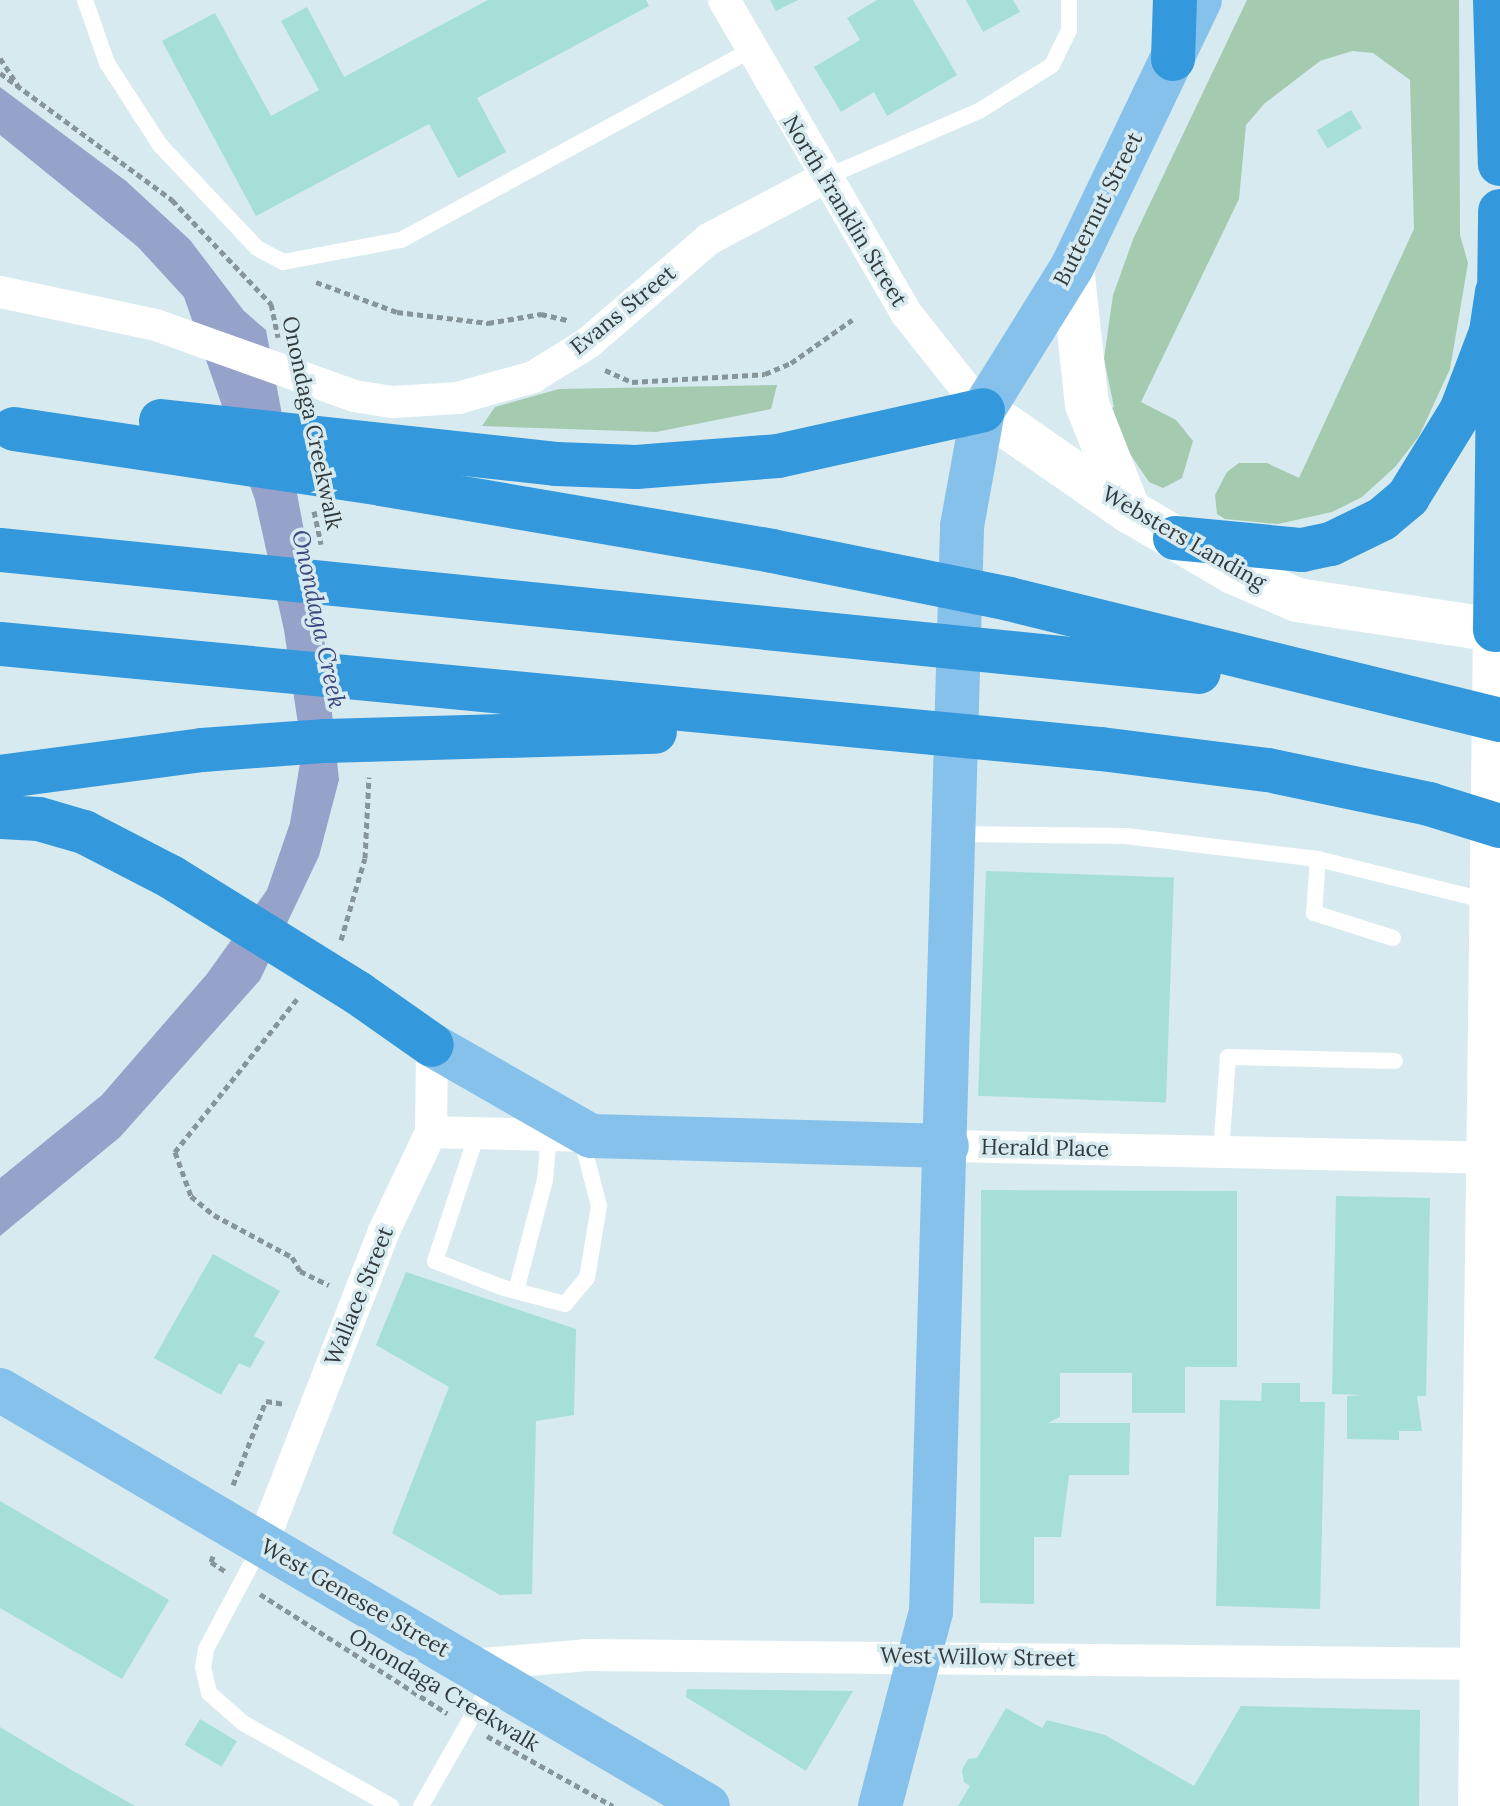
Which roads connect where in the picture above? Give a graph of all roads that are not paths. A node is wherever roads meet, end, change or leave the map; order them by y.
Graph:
1 (85, 0) edge
2 (724, 0) edge
3 (1069, 0) edge
4 (1175, 0) edge
5 (1200, 0) edge
6 (1495, 0) edge
7 (749, 51) junction
8 (1173, 59) junction
9 (1500, 164) edge
10 (824, 178) junction
11 (1500, 211) edge
12 (1072, 267) junction
13 (0, 292) edge
14 (1497, 292) junction
15 (983, 410) junction
16 (7, 430) edge
17 (132, 432) junction
18 (1129, 511) junction
19 (1175, 538) junction
20 (0, 550) edge
21 (1497, 630) edge
22 (0, 644) edge
23 (1435, 705) junction
24 (1500, 720) edge
25 (799, 721) junction
26 (0, 777) edge
27 (0, 817) edge
28 (1500, 826) edge
29 (952, 834) junction
30 (1318, 859) junction
31 (1493, 903) junction
32 (1393, 938) dead end
33 (432, 1045) junction
34 (1395, 1061) dead end
35 (431, 1132) junction
36 (477, 1134) junction
37 (573, 1136) junction
38 (947, 1146) junction
39 (1221, 1152) junction
40 (1496, 1158) edge
41 (516, 1291) junction
42 (0, 1390) edge
43 (262, 1544) junction
44 (923, 1656) junction
45 (1485, 1664) junction
46 (482, 1672) junction
47 (391, 1806) edge
48 (421, 1806) edge
49 (708, 1806) edge
50 (880, 1806) edge
51 (1480, 1806) edge

1 - 7 lane
2 - 7 street, North Franklin Street
3 - 10 lane
4 - 8 highway
5 - 8 main road, Butternut Street
6 - 9 highway
7 - 10 street, North Franklin Street
8 - 12 main road, Butternut Street
10 - 13 street, Evans Street
10 - 15 street, North Franklin Street
11 - 14 highway
12 - 15 main road, Butternut Street
12 - 18 street
14 - 19 highway
14 - 21 highway
15 - 17 highway
15 - 18 street, Websters Landing
15 - 29 main road
16 - 17 highway
17 - 23 highway
18 - 19 street, Websters Landing
19 - 21 street, Websters Landing
20 - 23 highway
21 - 31 street
22 - 25 highway
23 - 24 highway
25 - 26 highway
25 - 28 highway
27 - 33 highway
29 - 30 lane
29 - 38 main road
30 - 31 lane
30 - 32 lane
31 - 40 street
33 - 35 street, Wallace Street
33 - 37 main road, Herald Place
34 - 39 lane
35 - 36 street, Herald Place
35 - 43 street, Wallace Street
36 - 37 street, Herald Place
36 - 41 lane
37 - 38 main road, Herald Place
37 - 41 lane
37 - 41 lane
38 - 39 street, Herald Place
38 - 44 main road
39 - 40 street, Herald Place
40 - 45 street
42 - 43 main road, West Genesee Street
43 - 46 main road, West Genesee Street
43 - 47 lane
44 - 45 street, West Willow Street
44 - 46 street, West Willow Street
44 - 50 main road
45 - 51 street
46 - 48 lane
46 - 49 main road, West Genesee Street

